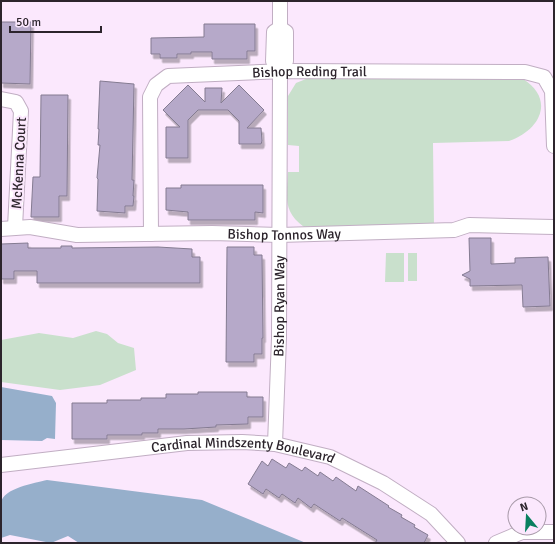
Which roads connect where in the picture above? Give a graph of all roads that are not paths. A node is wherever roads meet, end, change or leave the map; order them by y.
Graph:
1 (280, 1) edge
2 (280, 72) junction
3 (1, 99) edge
4 (554, 146) edge
5 (554, 227) edge
6 (8, 228) edge
7 (151, 234) junction
8 (279, 234) junction
9 (275, 444) junction
10 (1, 465) edge
11 (554, 532) edge
12 (458, 543) edge
13 (496, 543) edge

1 - 2 street, Bishop Ryan Way
2 - 4 street, Bishop Reding Trail
2 - 7 street, Bishop Reding Trail
2 - 8 street, Bishop Ryan Way
3 - 6 street, McKenna Court
5 - 8 street, Bishop Tonnos Way
6 - 7 street, Bishop Tonnos Way
7 - 8 street, Bishop Tonnos Way
8 - 9 street, Bishop Ryan Way
9 - 10 street, Cardinal Mindszenty Boulevard
9 - 12 street, Cardinal Mindszenty Boulevard
11 - 13 street

